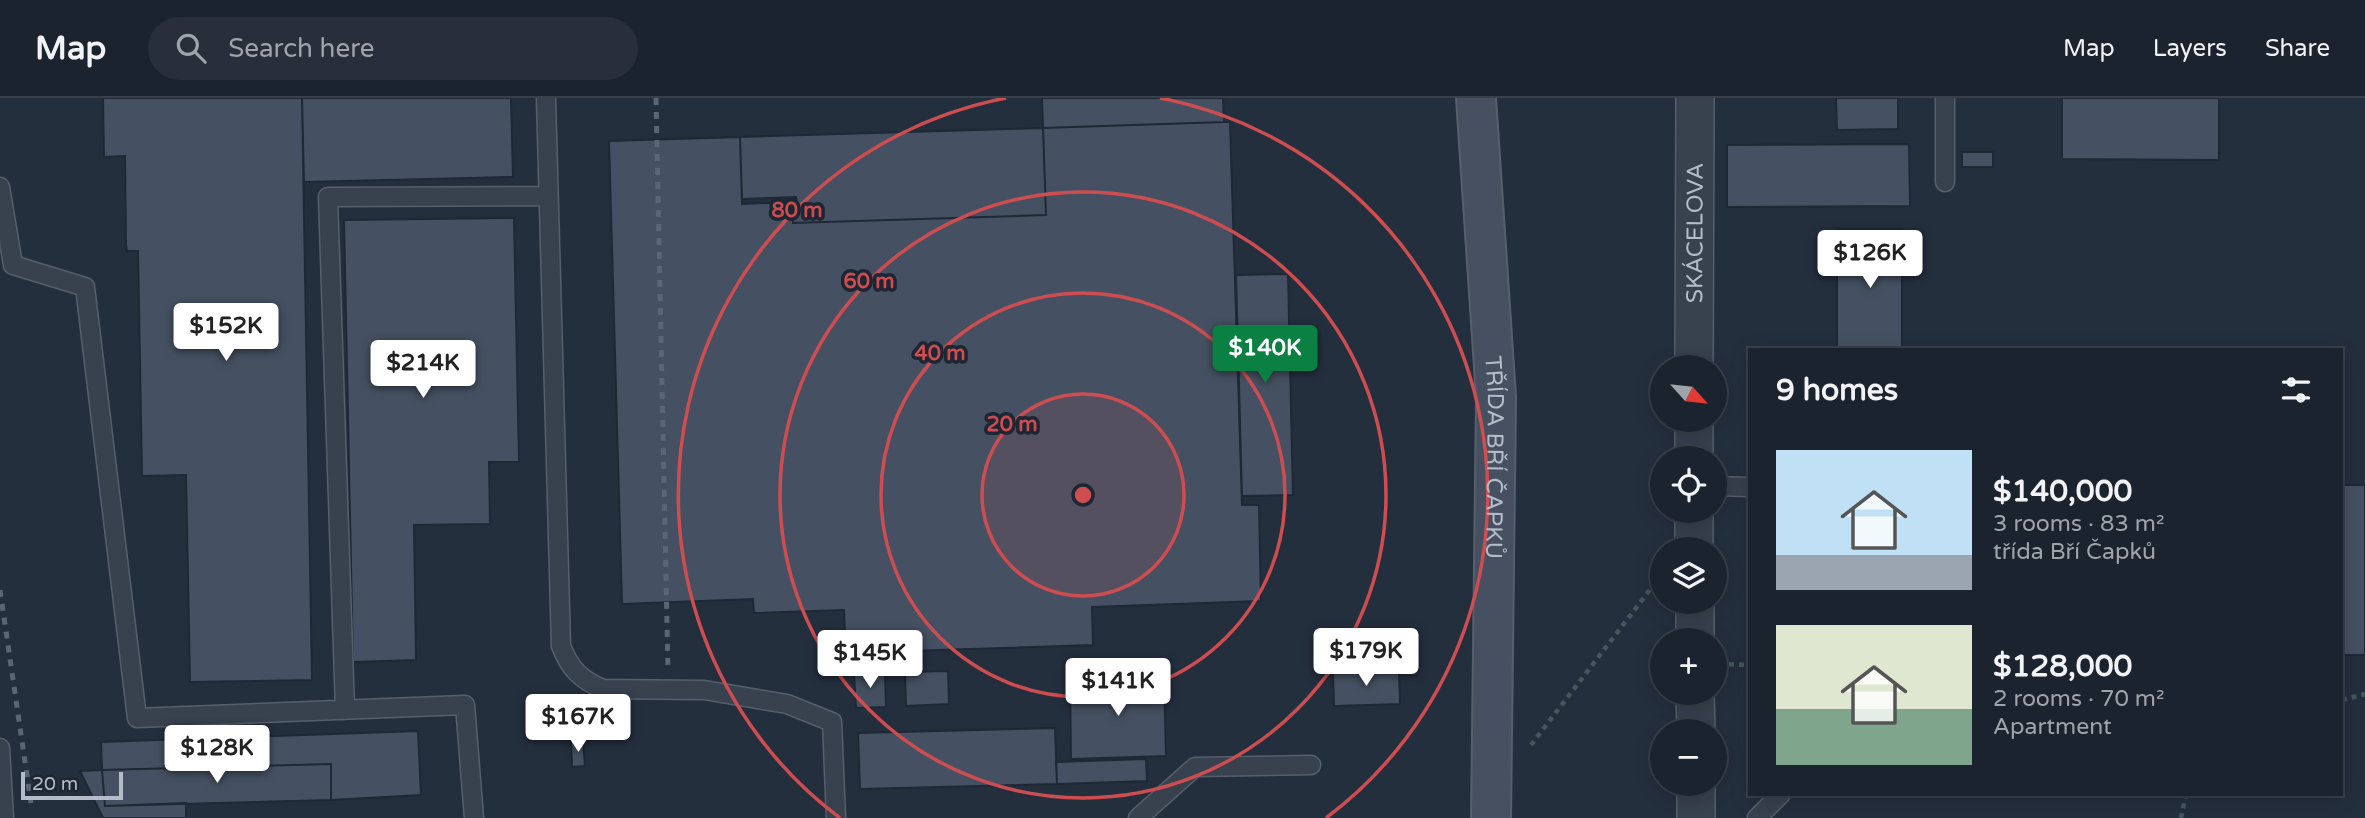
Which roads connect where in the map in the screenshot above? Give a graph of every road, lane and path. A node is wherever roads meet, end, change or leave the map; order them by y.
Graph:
1 (546, 98) edge
2 (1476, 98) edge
3 (1695, 98) edge
4 (1945, 98) edge
5 (1945, 182) dead end
6 (0, 187) edge
7 (548, 196) junction
8 (1694, 355) edge
9 (1727, 486) edge
10 (1748, 487) edge
11 (1650, 590) edge
12 (1727, 664) edge
13 (1748, 664) edge
14 (2365, 694) edge
15 (2343, 700) edge
16 (345, 710) junction
17 (1531, 745) dead end
18 (0, 748) edge
19 (1311, 765) dead end
20 (1696, 796) edge
21 (1779, 796) edge
22 (2186, 796) edge
23 (4, 818) edge
24 (466, 818) edge
25 (474, 818) edge
26 (836, 818) edge
27 (1138, 818) edge
28 (1490, 818) edge
29 (1696, 818) edge
30 (1757, 818) edge
31 (2181, 818) edge

1 - 7 lane
2 - 28 street, TŘÍDA BŘÍ ČAPKŮ
3 - 8 street, SKÁCELOVA
4 - 5 lane
6 - 16 lane
7 - 16 lane
7 - 26 lane
9 - 10 lane
11 - 17 path
12 - 13 path
14 - 15 path
16 - 25 lane
18 - 23 lane
19 - 27 lane
20 - 29 street
21 - 30 lane
22 - 31 path
24 - 25 lane

